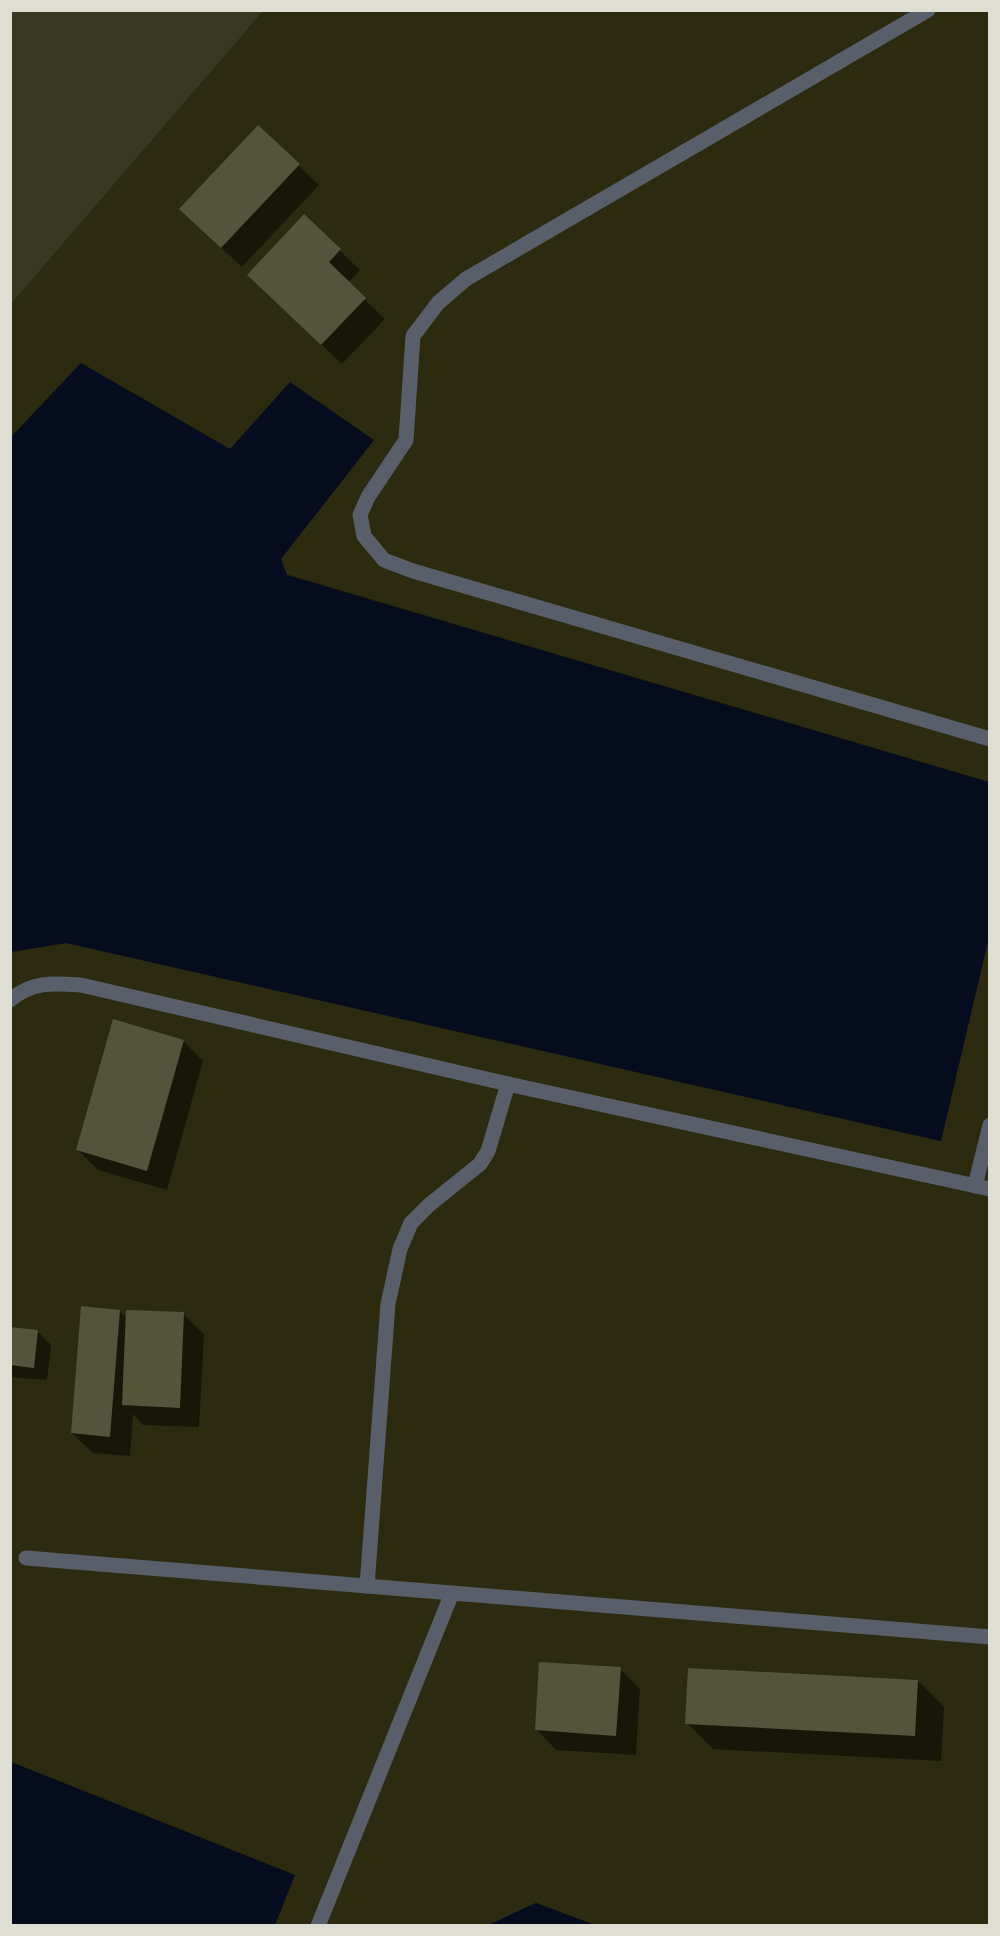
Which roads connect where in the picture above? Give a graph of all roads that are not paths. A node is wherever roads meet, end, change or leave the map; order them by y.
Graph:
1 (927, 10) edge
2 (990, 739) edge
3 (10, 1000) edge
4 (508, 1084) junction
5 (990, 1125) edge
6 (982, 1187) edge
7 (26, 1558) dead end
8 (368, 1586) junction
9 (452, 1593) junction
10 (990, 1637) edge
11 (318, 1926) edge

1 - 2 lane
3 - 4 lane
4 - 6 lane
4 - 8 lane
5 - 6 lane
7 - 8 lane
8 - 9 lane
9 - 10 lane
9 - 11 lane

